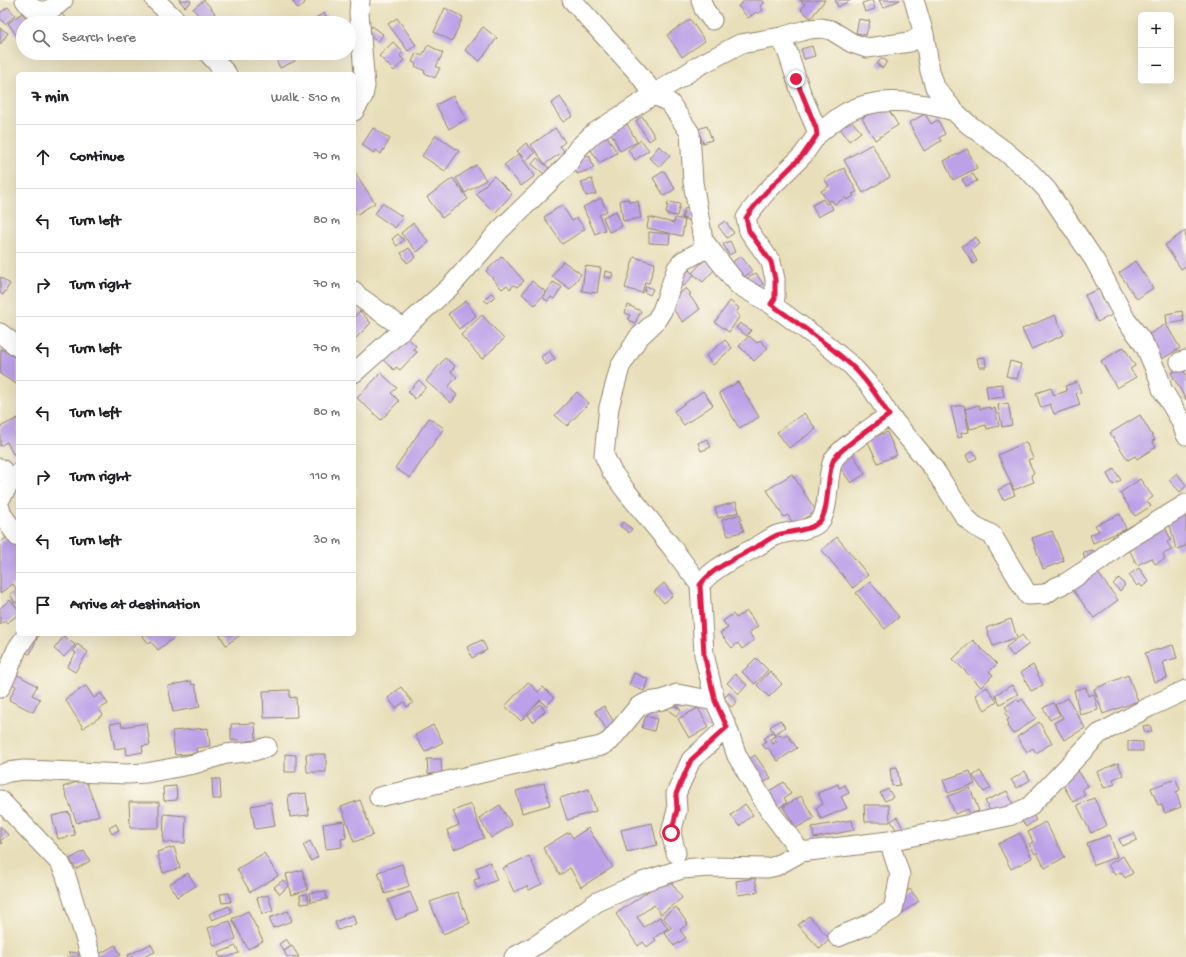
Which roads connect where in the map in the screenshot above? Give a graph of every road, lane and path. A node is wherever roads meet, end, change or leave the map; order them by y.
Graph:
1 (25, 0) edge
2 (63, 0) edge
3 (154, 0) edge
4 (360, 0) edge
5 (572, 0) edge
6 (701, 0) edge
7 (914, 0) edge
8 (171, 16) edge
9 (712, 20) dead end
10 (924, 34) junction
11 (781, 36) junction
12 (214, 60) edge
13 (225, 72) edge
14 (654, 94) junction
15 (356, 107) edge
16 (954, 111) junction
17 (817, 135) junction
18 (708, 248) junction
19 (356, 294) edge
20 (771, 304) junction
21 (403, 328) junction
22 (0, 332) edge
23 (16, 345) edge
24 (356, 372) edge
25 (889, 415) junction
26 (1186, 435) edge
27 (10, 473) edge
28 (0, 499) edge
29 (1186, 504) edge
30 (0, 508) edge
31 (16, 534) edge
32 (700, 585) junction
33 (26, 636) edge
34 (0, 688) edge
35 (1186, 690) edge
36 (715, 701) junction
37 (727, 727) junction
38 (267, 747) dead end
39 (0, 775) edge
40 (379, 797) dead end
41 (0, 800) edge
42 (890, 841) junction
43 (801, 852) junction
44 (676, 853) dead end
45 (838, 937) dead end
46 (90, 957) edge
47 (514, 957) edge

1 - 2 street
3 - 8 street
4 - 15 street
5 - 14 street
6 - 9 street
7 - 10 street
10 - 11 street
10 - 16 street
11 - 14 street
11 - 17 street
12 - 13 street
14 - 18 street
14 - 21 street
16 - 17 street
16 - 26 street
17 - 20 street
18 - 20 street
18 - 32 street
19 - 21 street
20 - 25 street
21 - 24 street
22 - 23 street
25 - 29 street
25 - 32 street
27 - 28 street
30 - 31 street
32 - 36 street
33 - 34 street
35 - 42 street
36 - 37 street
36 - 40 street
37 - 43 street
37 - 44 street
38 - 39 street
41 - 46 street
42 - 43 street
42 - 45 street
43 - 47 street

